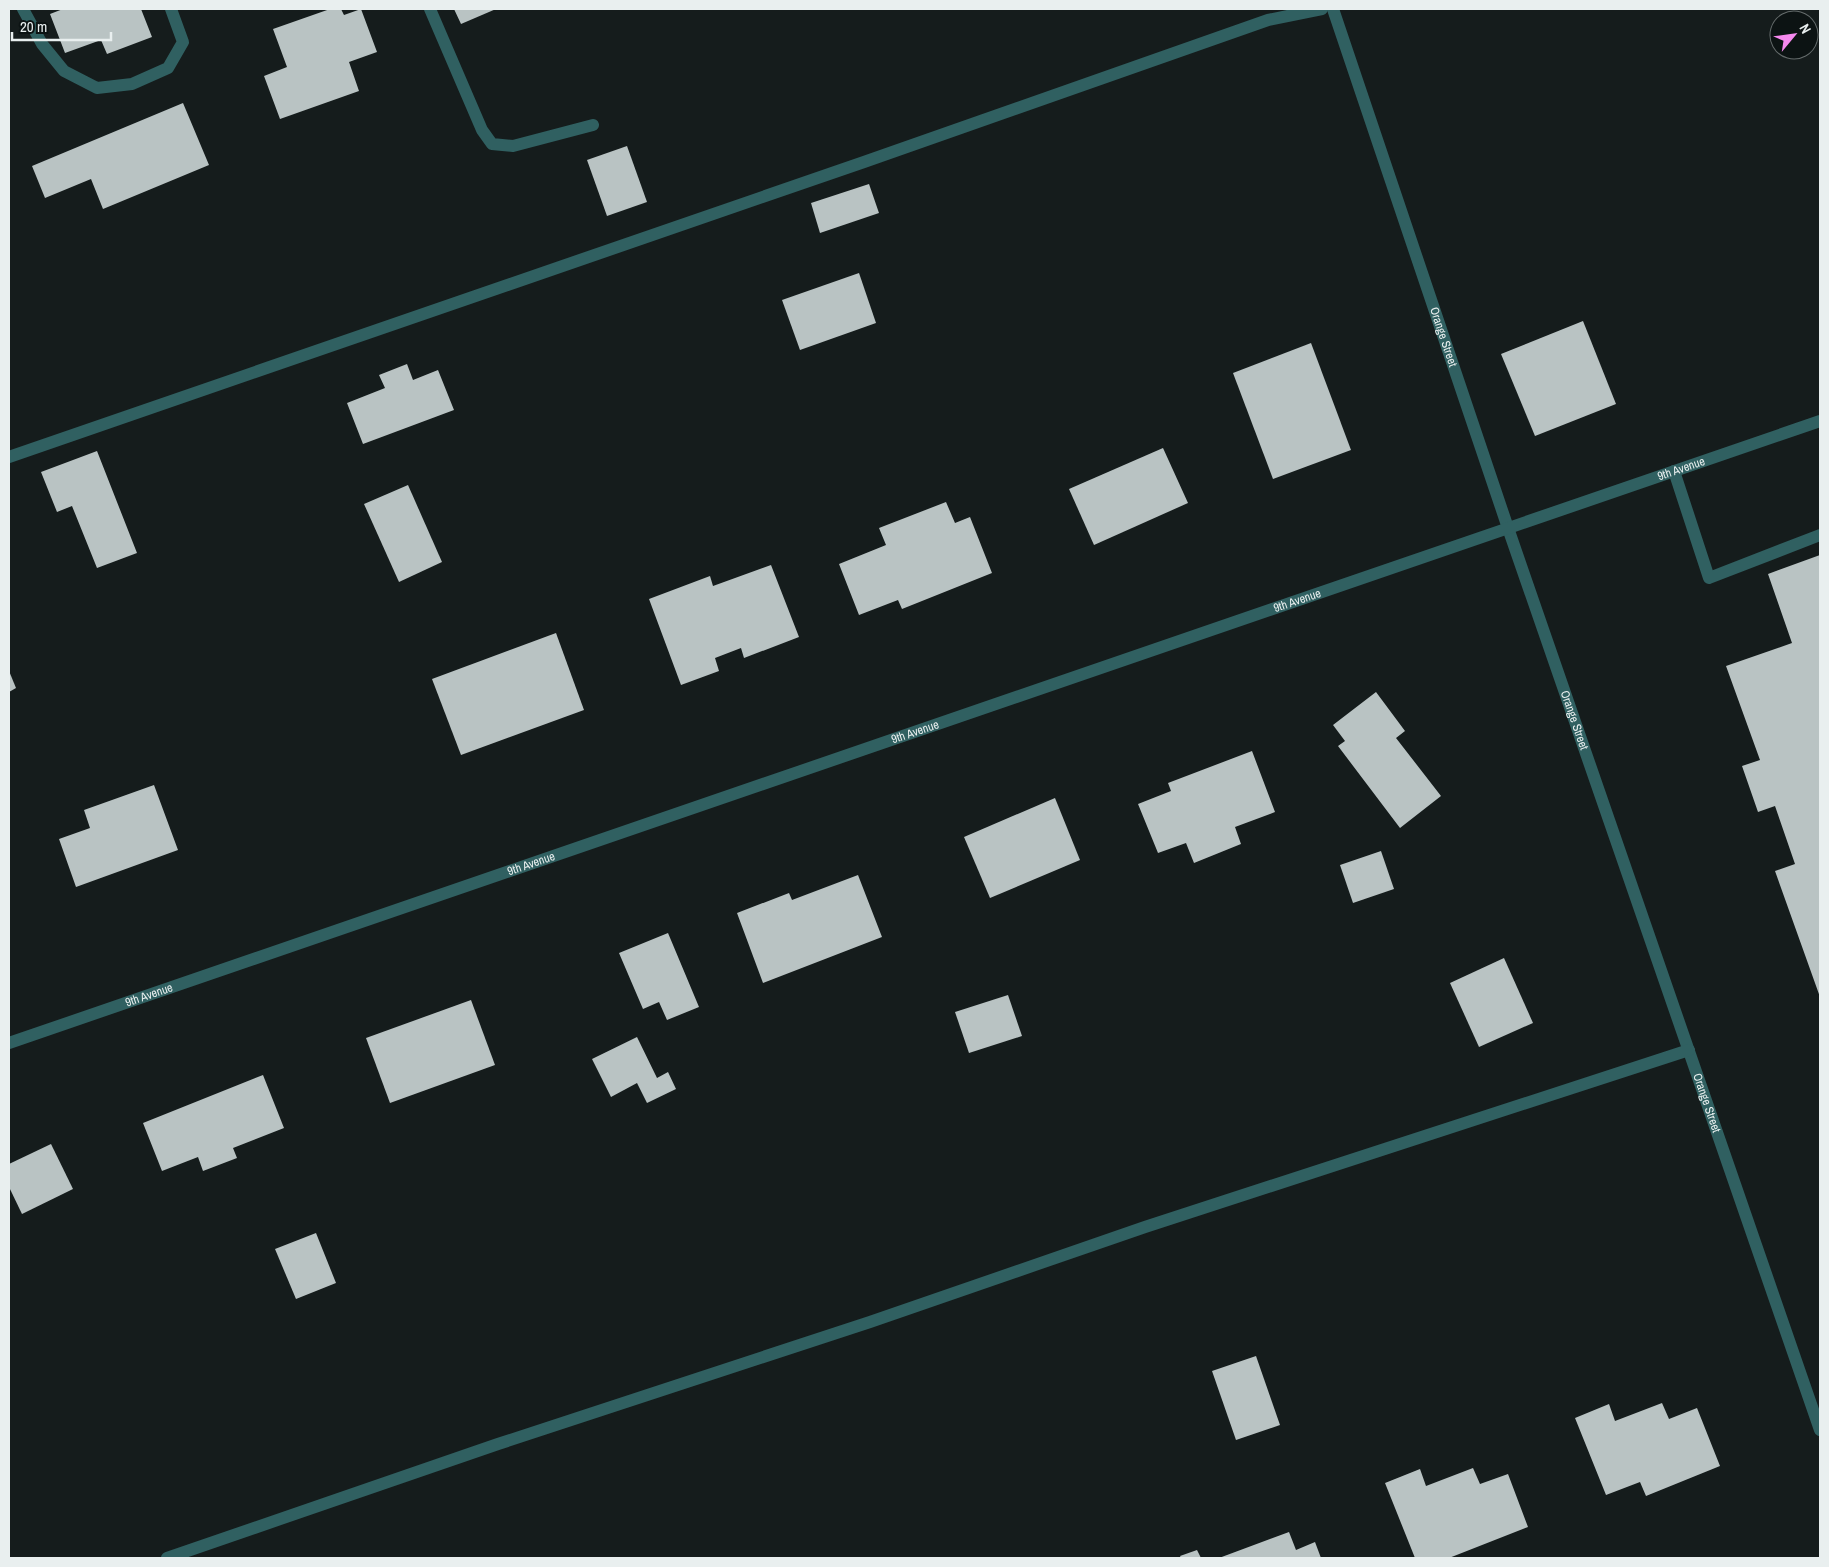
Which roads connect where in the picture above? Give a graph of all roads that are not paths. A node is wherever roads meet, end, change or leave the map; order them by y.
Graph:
1 (24, 9) edge
2 (171, 9) edge
3 (430, 9) edge
4 (1322, 9) edge
5 (1333, 9) edge
6 (593, 125) dead end
7 (1820, 421) edge
8 (9, 457) edge
9 (1674, 471) junction
10 (1508, 528) junction
11 (1820, 535) edge
12 (9, 1043) edge
13 (1689, 1050) junction
14 (1820, 1430) edge
15 (168, 1558) edge

1 - 2 street
3 - 6 street
4 - 8 street
5 - 10 street, Orange Street
7 - 9 street, 9th Avenue
9 - 10 street, 9th Avenue
9 - 11 street
10 - 12 street, 9th Avenue
10 - 13 street, Orange Street
13 - 14 street, Orange Street
13 - 15 street

